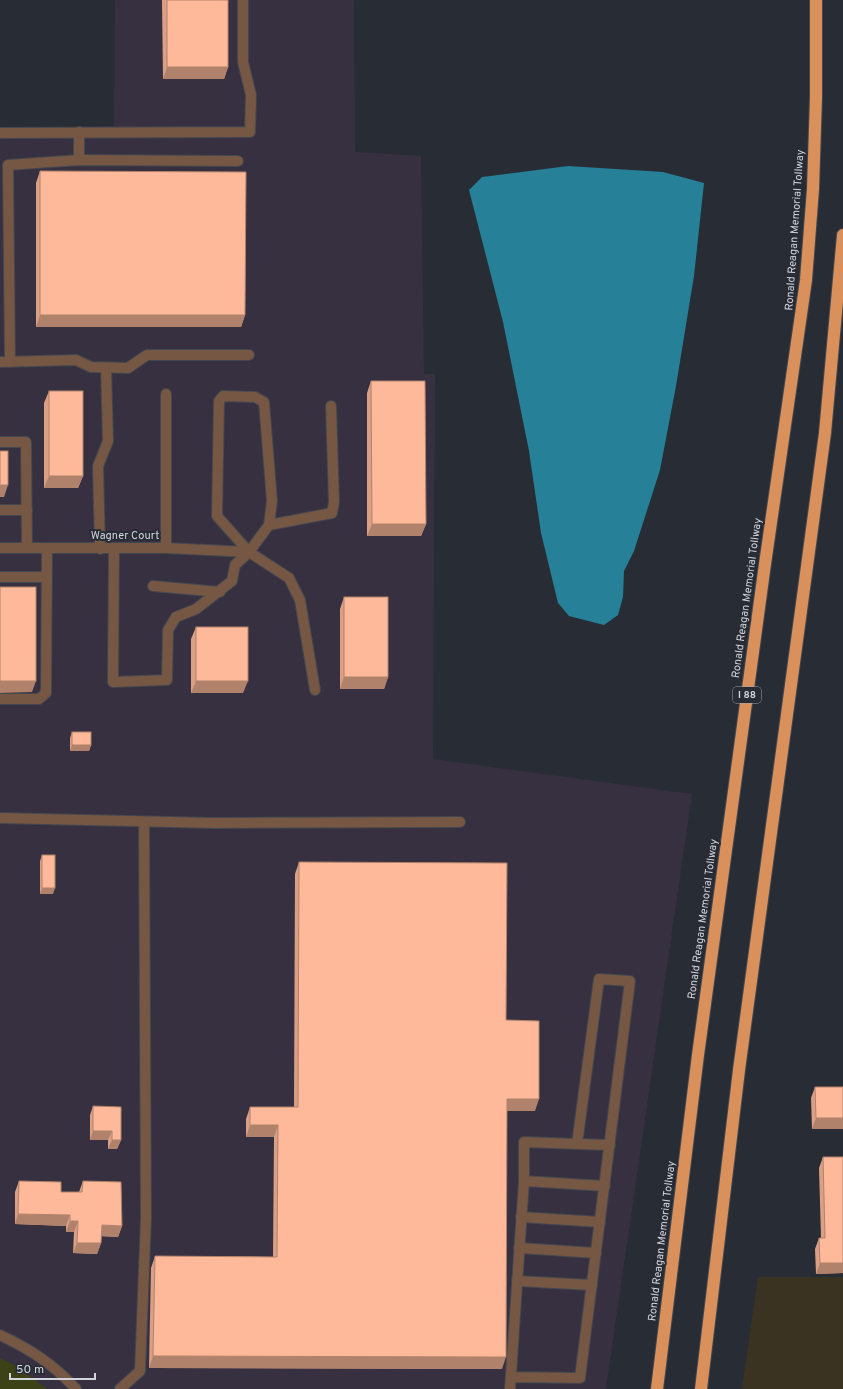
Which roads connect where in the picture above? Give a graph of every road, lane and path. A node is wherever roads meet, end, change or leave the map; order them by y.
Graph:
1 (243, 0) edge
2 (816, 0) edge
3 (79, 132) junction
4 (0, 133) edge
5 (79, 160) junction
6 (238, 161) dead end
7 (843, 234) edge
8 (250, 355) dead end
9 (5, 362) edge
10 (106, 368) junction
11 (166, 394) dead end
12 (331, 406) dead end
13 (0, 442) edge
14 (0, 510) edge
15 (27, 510) junction
16 (269, 526) junction
17 (0, 548) edge
18 (27, 548) junction
19 (47, 548) junction
20 (166, 548) junction
21 (100, 549) junction
22 (114, 549) junction
23 (249, 552) junction
24 (0, 577) edge
25 (46, 577) junction
26 (153, 586) dead end
27 (220, 592) junction
28 (315, 690) dead end
29 (0, 699) edge
30 (0, 818) edge
31 (144, 822) junction
32 (460, 822) dead end
33 (577, 1144) junction
34 (610, 1145) junction
35 (524, 1181) junction
36 (605, 1186) junction
37 (521, 1217) junction
38 (600, 1222) junction
39 (519, 1248) junction
40 (596, 1253) junction
41 (517, 1281) junction
42 (592, 1285) junction
43 (0, 1335) edge
44 (511, 1377) junction
45 (76, 1389) edge
46 (120, 1389) edge
47 (510, 1389) edge
48 (657, 1389) edge
49 (701, 1389) edge

1 - 3 street
2 - 48 highway, Ronald Reagan Memorial Tollway / I 88
3 - 4 street
3 - 5 street
5 - 6 street
5 - 9 street
7 - 49 highway
8 - 10 street
9 - 10 street
10 - 21 street
11 - 20 street
12 - 16 street
13 - 15 street
14 - 15 street
15 - 18 street
16 - 23 street
16 - 23 street
17 - 18 street, Wagner Court
18 - 19 street, Wagner Court
19 - 21 street, Wagner Court
19 - 25 street
20 - 22 street, Wagner Court
20 - 23 street, Wagner Court
21 - 22 street, Wagner Court
22 - 27 street
23 - 27 street
23 - 28 street
24 - 25 street
25 - 29 street
26 - 27 street
30 - 31 street
31 - 32 street
31 - 46 street
33 - 34 street
33 - 34 street
33 - 35 street
34 - 36 street
35 - 36 street
35 - 37 street
36 - 38 street
37 - 38 street
37 - 39 street
38 - 40 street
39 - 40 street
39 - 41 street
40 - 42 street
41 - 42 street
41 - 44 street
42 - 44 street
43 - 45 street
44 - 47 street

